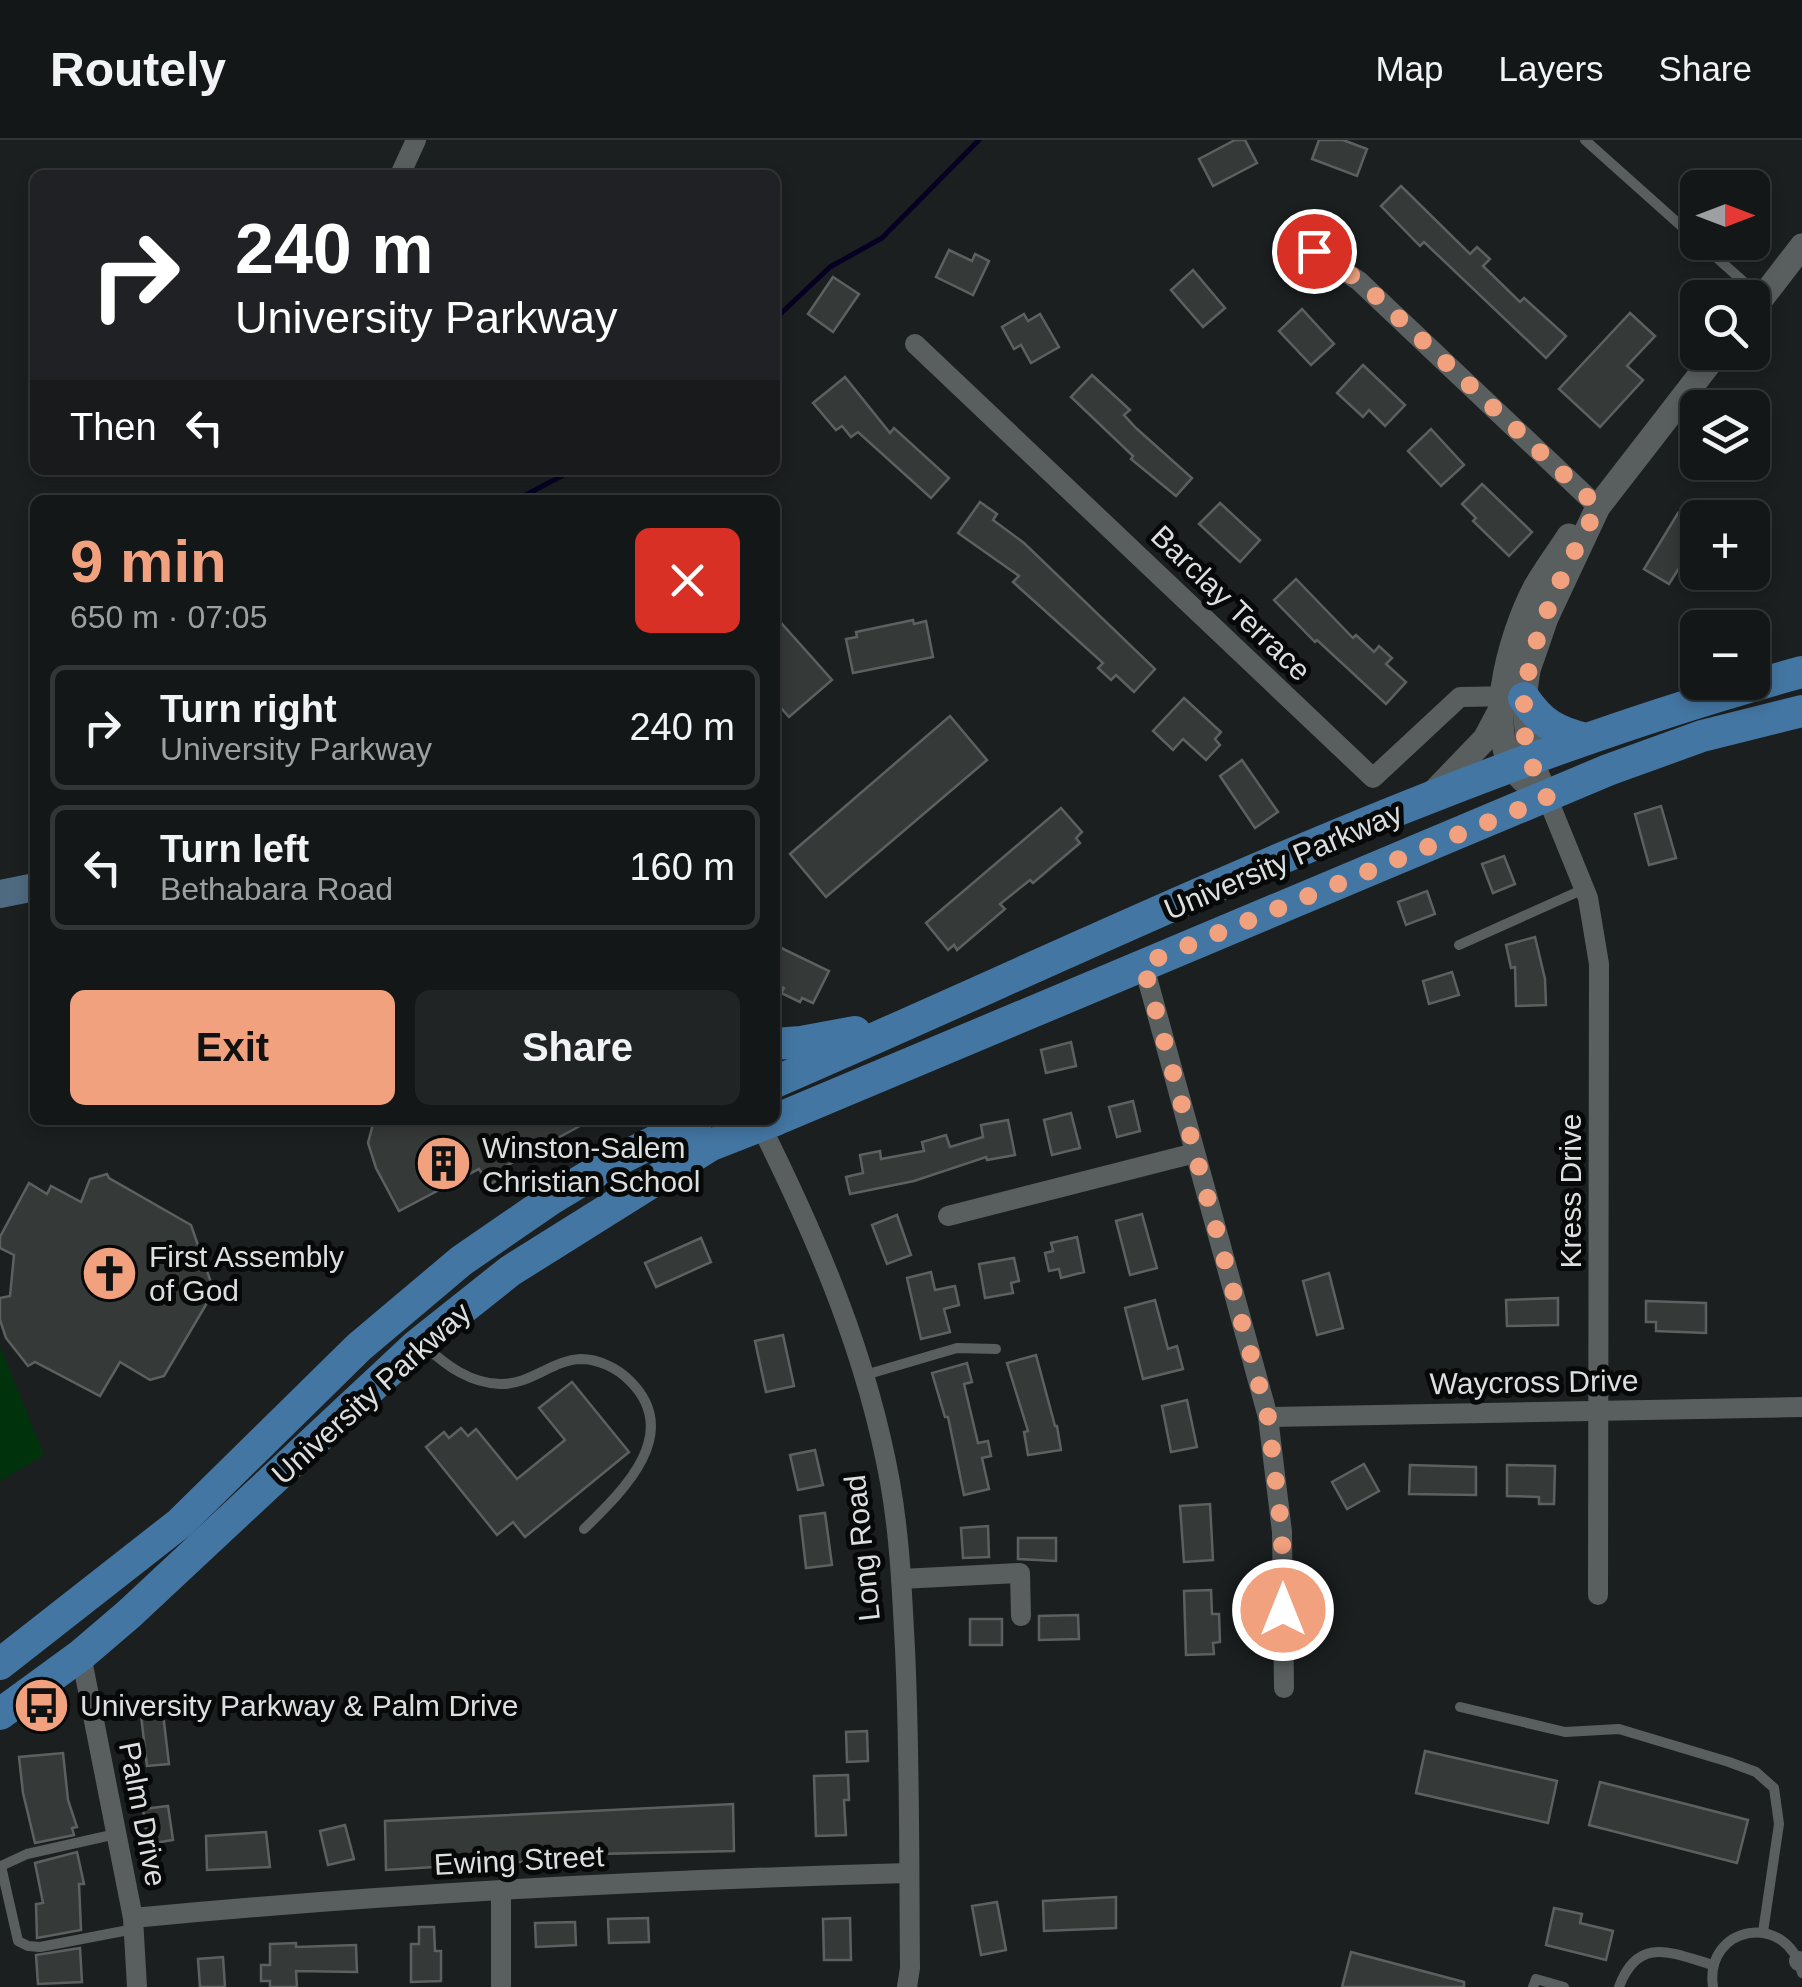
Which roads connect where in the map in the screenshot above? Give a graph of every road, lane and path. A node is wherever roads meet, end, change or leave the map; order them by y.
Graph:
1 (416, 140) edge
2 (1585, 140) edge
3 (402, 170) edge
4 (1680, 226) edge
5 (1291, 236) dead end
6 (1802, 246) edge
7 (1715, 260) edge
8 (1734, 280) edge
9 (1770, 287) edge
10 (916, 344) dead end
11 (1704, 370) edge
12 (1598, 507) junction
13 (1802, 672) edge
14 (1510, 700) junction
15 (1802, 711) edge
16 (1586, 740) junction
17 (1521, 764) junction
18 (1547, 798) junction
19 (1424, 802) junction
20 (30, 888) edge
21 (1585, 889) junction
22 (0, 894) edge
23 (1460, 945) dead end
24 (1143, 964) junction
25 (903, 1026) junction
26 (780, 1043) edge
27 (780, 1080) edge
28 (780, 1114) edge
29 (687, 1125) edge
30 (754, 1125) edge
31 (765, 1125) edge
32 (1195, 1153) junction
33 (948, 1216) dead end
34 (421, 1342) junction
35 (996, 1349) dead end
36 (865, 1375) junction
37 (1802, 1407) edge
38 (1599, 1410) junction
39 (1268, 1417) junction
40 (584, 1529) dead end
41 (901, 1580) junction
42 (1598, 1594) dead end
43 (1021, 1616) dead end
44 (81, 1655) junction
45 (0, 1664) edge
46 (1284, 1688) dead end
47 (1460, 1707) dead end
48 (0, 1714) edge
49 (116, 1834) junction
50 (1, 1866) edge
51 (909, 1873) junction
52 (501, 1891) junction
53 (134, 1923) junction
54 (1763, 1932) junction
55 (1713, 1966) junction
56 (1801, 1969) edge
57 (137, 1987) edge
58 (501, 1987) edge
59 (907, 1987) edge
60 (1533, 1987) edge
61 (1564, 1987) edge
62 (1619, 1987) edge
63 (1713, 1987) edge
64 (1801, 1987) edge

1 - 3 street
2 - 4 lane
5 - 12 street
6 - 9 street
7 - 8 lane
10 - 14 street, Barclay Terrace
11 - 12 street
12 - 14 street
13 - 16 main road, University Parkway
14 - 16 main road
14 - 17 street
14 - 19 street
15 - 18 main road, University Parkway
16 - 17 main road, University Parkway
17 - 18 street
17 - 19 main road, University Parkway
18 - 21 street, Kress Drive
18 - 24 main road, University Parkway
19 - 25 main road, University Parkway
20 - 22 main road
21 - 23 lane
21 - 38 street, Kress Drive
24 - 28 main road, University Parkway
24 - 32 street
25 - 26 main road
25 - 27 main road, University Parkway
29 - 45 main road, University Parkway
30 - 34 main road, University Parkway
31 - 36 street, Long Road
32 - 33 street
32 - 39 street
34 - 40 lane
34 - 44 main road, University Parkway
35 - 36 lane
36 - 41 street, Long Road
37 - 38 street, Waycross Drive
38 - 39 street, Waycross Drive
38 - 42 street, Kress Drive
39 - 46 street
41 - 43 street
41 - 51 street, Long Road
44 - 48 main road, University Parkway
44 - 49 street, Palm Drive
47 - 54 lane
49 - 50 lane
49 - 53 street, Palm Drive
50 - 53 lane
51 - 52 street, Ewing Street
51 - 59 street, Long Road
52 - 53 street, Ewing Street
52 - 58 street
53 - 57 street, Palm Drive
54 - 55 lane
54 - 56 lane
55 - 62 lane
55 - 63 lane
56 - 64 lane
60 - 61 lane

